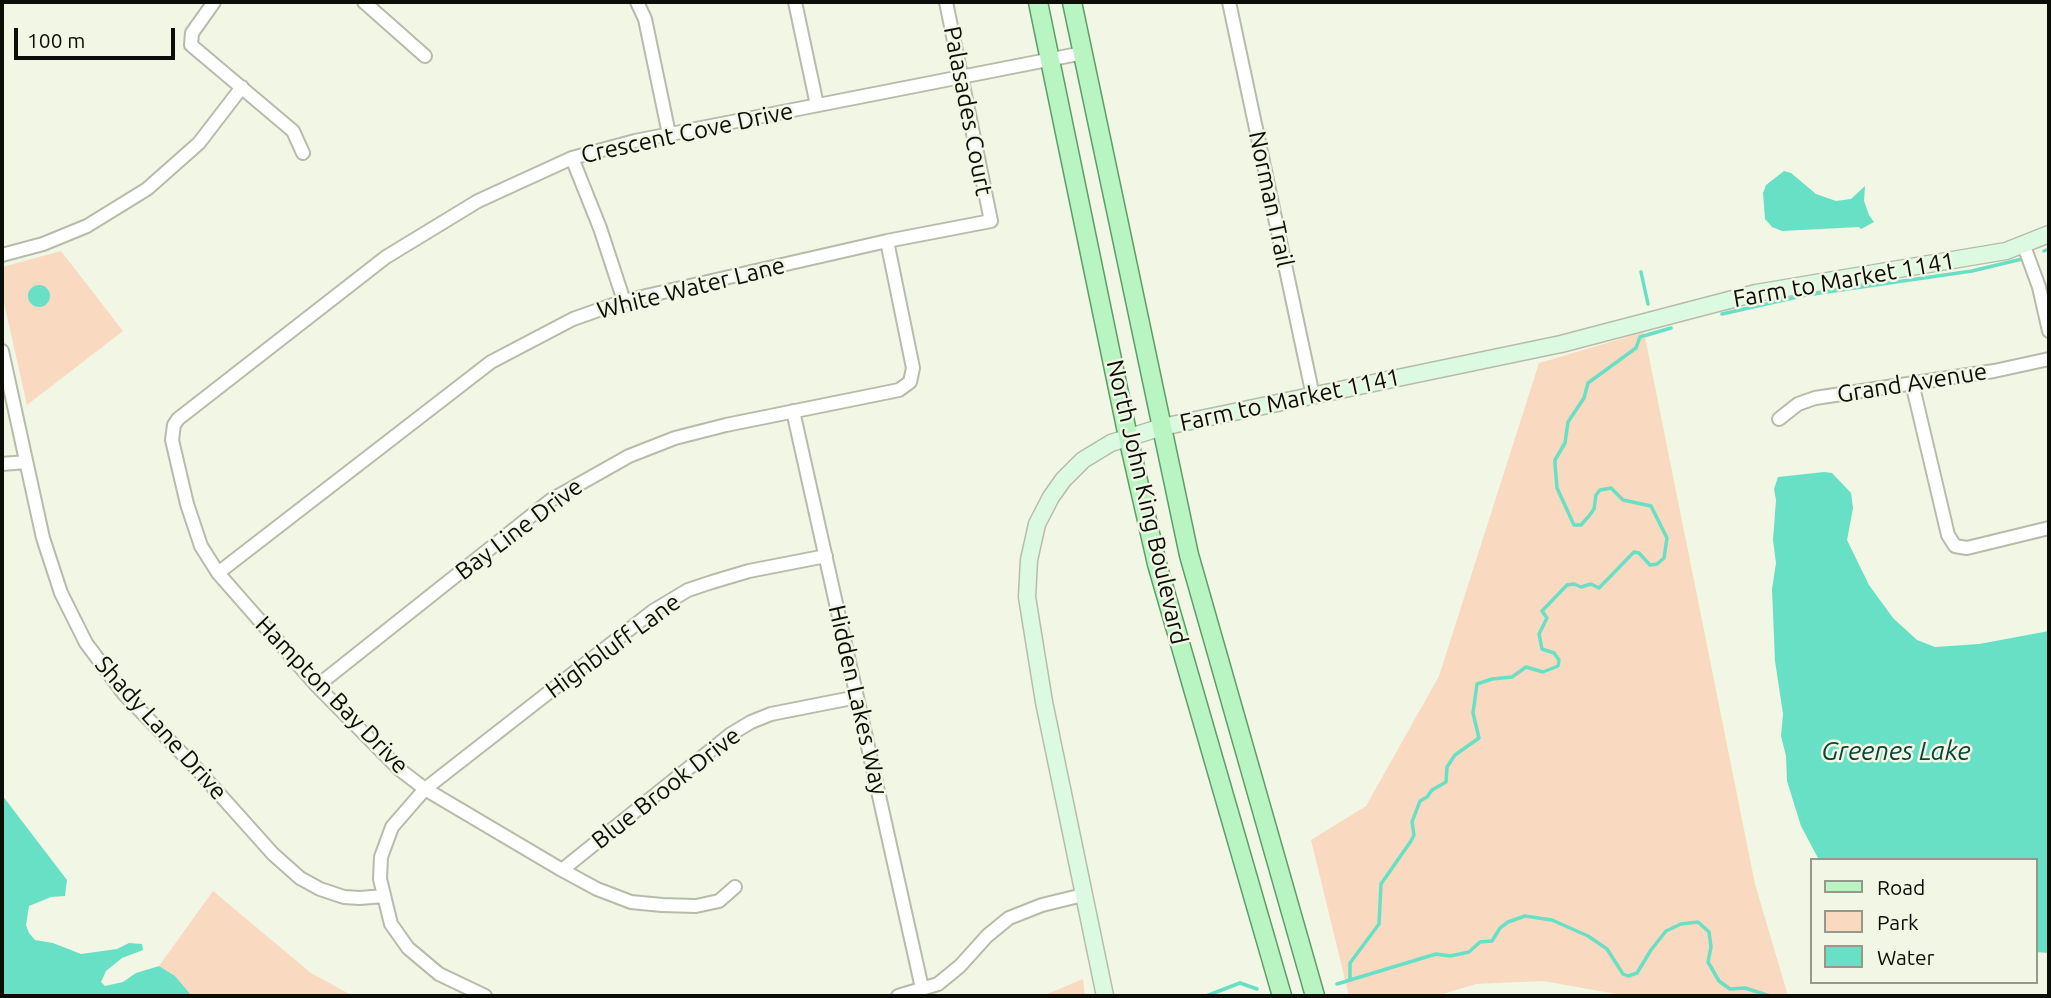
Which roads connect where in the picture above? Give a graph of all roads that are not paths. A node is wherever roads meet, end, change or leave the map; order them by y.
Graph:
1 (214, 2) edge
2 (364, 2) edge
3 (637, 2) edge
4 (795, 2) edge
5 (946, 2) edge
6 (1038, 2) edge
7 (1073, 2) edge
8 (1229, 2) edge
9 (1083, 52) junction
10 (425, 56) dead end
11 (1051, 59) junction
12 (963, 77) junction
13 (242, 87) junction
14 (817, 105) junction
15 (668, 135) junction
16 (303, 153) dead end
17 (572, 158) junction
18 (991, 221) joint
19 (2049, 234) edge
20 (887, 241) junction
21 (2024, 246) junction
22 (2, 255) edge
23 (624, 301) junction
24 (2049, 331) edge
25 (2, 351) edge
26 (2049, 359) edge
27 (1912, 383) junction
28 (1313, 396) junction
29 (793, 411) junction
30 (1779, 419) dead end
31 (1162, 426) junction
32 (1128, 437) junction
33 (172, 440) joint
34 (26, 462) junction
35 (2, 464) edge
36 (2049, 528) edge
37 (826, 556) junction
38 (218, 573) junction
39 (317, 686) junction
40 (857, 697) junction
41 (425, 789) junction
42 (562, 870) junction
43 (735, 887) dead end
44 (1285, 894) junction
45 (1083, 895) junction
46 (384, 896) junction
47 (1255, 902) junction
48 (922, 988) junction
49 (485, 996) edge
50 (898, 996) edge
51 (1105, 996) edge
52 (1282, 996) edge
53 (1315, 996) edge

1 - 13 street
2 - 10 street
3 - 15 street
4 - 14 street
5 - 12 street, Palasades Court
6 - 11 main road, North John King Boulevard
7 - 9 main road, North John King Boulevard
8 - 28 street, Norman Trail
9 - 11 street, Crescent Cove Drive
9 - 31 main road, North John King Boulevard
11 - 12 street, Crescent Cove Drive
11 - 32 main road, North John King Boulevard
12 - 14 street, Crescent Cove Drive
12 - 18 street, Palasades Court
13 - 16 street
13 - 22 street
14 - 15 street, Crescent Cove Drive
15 - 17 street, Crescent Cove Drive
17 - 23 street
17 - 33 street, Crescent Cove Drive
18 - 20 street, White Water Lane
19 - 21 street, Farm to Market 1141
20 - 23 street, White Water Lane
20 - 29 street, Bay Line Drive
21 - 24 street
21 - 28 street, Farm to Market 1141
23 - 38 street, White Water Lane
25 - 34 street, Shady Lane Drive
26 - 27 street, Grand Avenue
27 - 30 street, Grand Avenue
27 - 36 street
28 - 31 street, Farm to Market 1141
29 - 37 street, Hidden Lakes Way
29 - 39 street, Bay Line Drive
31 - 32 street, Farm to Market 1141
31 - 44 main road, North John King Boulevard
32 - 45 street, Farm to Market 1141
32 - 47 main road, North John King Boulevard
33 - 38 street, Hampton Bay Drive
34 - 35 street
34 - 46 street, Shady Lane Drive
37 - 40 street, Hidden Lakes Way
37 - 41 street, Highbluff Lane
38 - 39 street, Hampton Bay Drive
39 - 41 street, Hampton Bay Drive
40 - 42 street, Blue Brook Drive
40 - 48 street, Hidden Lakes Way
41 - 42 street, Hampton Bay Drive
41 - 46 street, Highbluff Lane
42 - 43 street, Hampton Bay Drive
44 - 47 main road
44 - 53 main road, North John King Boulevard
45 - 48 street
45 - 51 street, Farm to Market 1141
46 - 49 street, Highbluff Lane
47 - 52 main road, North John King Boulevard
48 - 50 street

